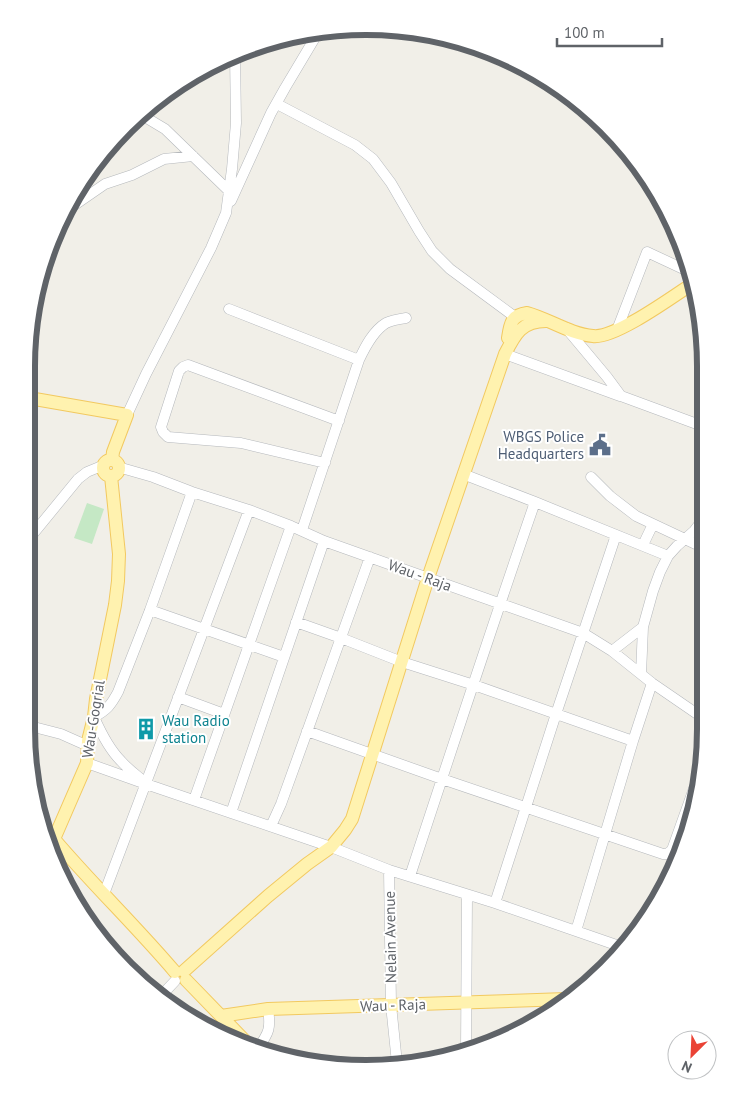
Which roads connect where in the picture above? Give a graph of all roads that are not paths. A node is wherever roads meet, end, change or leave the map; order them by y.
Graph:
1 (314, 39) edge
2 (235, 62) edge
3 (276, 104) junction
4 (147, 118) edge
5 (193, 156) junction
6 (229, 191) junction
7 (78, 203) edge
8 (226, 213) junction
9 (682, 268) edge
10 (688, 287) edge
11 (229, 309) dead end
12 (515, 317) junction
13 (406, 318) dead end
14 (546, 321) junction
15 (566, 328) junction
16 (617, 330) junction
17 (513, 338) junction
18 (505, 354) junction
19 (360, 360) junction
20 (621, 396) junction
21 (35, 399) edge
22 (127, 415) junction
23 (339, 421) junction
24 (697, 423) edge
25 (325, 463) junction
26 (111, 467) junction
27 (463, 474) junction
28 (591, 477) dead end
29 (192, 492) junction
30 (535, 502) junction
31 (248, 510) junction
32 (652, 524) junction
33 (291, 526) junction
34 (697, 527) edge
35 (302, 530) junction
36 (35, 531) edge
37 (616, 535) junction
38 (686, 539) junction
39 (324, 540) junction
40 (697, 544) edge
41 (643, 545) junction
42 (668, 556) junction
43 (370, 557) junction
44 (428, 578) junction
45 (500, 602) junction
46 (150, 610) junction
47 (296, 622) junction
48 (643, 627) junction
49 (203, 629) junction
50 (583, 633) junction
51 (341, 638) junction
52 (248, 645) junction
53 (612, 651) junction
54 (284, 657) junction
55 (402, 662) junction
56 (641, 674) junction
57 (652, 683) junction
58 (474, 685) junction
59 (178, 697) junction
60 (224, 714) junction
61 (556, 714) junction
62 (697, 714) edge
63 (94, 717) junction
64 (35, 727) edge
65 (307, 731) junction
66 (633, 741) junction
67 (88, 746) junction
68 (372, 754) junction
69 (87, 763) junction
70 (442, 779) junction
71 (146, 784) junction
72 (194, 800) junction
73 (689, 802) edge
74 (527, 808) junction
75 (231, 813) junction
76 (272, 826) junction
77 (604, 834) junction
78 (54, 839) edge
79 (331, 847) junction
80 (58, 849) edge
81 (389, 870) junction
82 (410, 876) junction
83 (104, 894) junction
84 (467, 895) junction
85 (496, 904) junction
86 (576, 931) junction
87 (617, 945) edge
88 (180, 976) junction
89 (164, 992) edge
90 (557, 999) edge
91 (467, 1002) junction
92 (391, 1005) junction
93 (268, 1010) junction
94 (221, 1016) junction
95 (240, 1035) edge
96 (262, 1043) edge
97 (466, 1044) edge
98 (397, 1058) edge

1 - 3 street
2 - 6 street
3 - 8 street
3 - 12 street
4 - 5 street
5 - 6 street
5 - 7 street
6 - 8 street
8 - 22 street
9 - 16 street
10 - 16 main road
11 - 19 street
12 - 14 main road
12 - 17 main road
13 - 19 street
14 - 15 main road
14 - 17 main road
15 - 16 main road
15 - 20 street
17 - 18 main road
18 - 20 street
18 - 27 main road
19 - 23 street
20 - 24 street
21 - 22 main road
22 - 26 main road, Wau-Gogrial
23 - 25 street
23 - 25 street
25 - 35 street
26 - 29 street, Wau - Raja
26 - 36 street
26 - 63 main road, Wau-Gogrial
27 - 30 street
27 - 44 main road
28 - 32 street
29 - 31 street, Wau - Raja
29 - 46 street
30 - 37 street
30 - 45 street
31 - 33 street, Wau - Raja
31 - 49 street
32 - 38 street
32 - 41 street
33 - 35 street, Wau - Raja
33 - 52 street
34 - 38 street
35 - 39 street, Wau - Raja
37 - 41 street
37 - 50 street
38 - 40 street
38 - 42 street
39 - 43 street, Wau - Raja
39 - 47 street
41 - 42 street
42 - 48 street
43 - 44 street, Wau - Raja
43 - 51 street
44 - 45 street, Wau - Raja
44 - 55 main road
45 - 50 street, Wau - Raja
45 - 58 street
46 - 49 street
46 - 63 street
47 - 51 street
47 - 54 street
48 - 53 street
48 - 56 street
49 - 52 street
49 - 59 street
50 - 53 street, Wau - Raja
50 - 61 street
51 - 55 street
51 - 65 street
52 - 54 street
52 - 60 street
53 - 56 street, Wau - Raja
54 - 75 street
55 - 58 street
55 - 68 main road
56 - 57 street, Wau - Raja
57 - 62 street, Wau - Raja
57 - 66 street
58 - 61 street
58 - 70 street
59 - 60 street
59 - 71 street
60 - 72 street
61 - 66 street
61 - 74 street
63 - 67 main road, Wau-Gogrial
63 - 71 street
64 - 67 street
65 - 68 street
65 - 76 street
66 - 77 street
67 - 69 main road, Wau-Gogrial
68 - 70 street
68 - 79 main road
69 - 71 street
69 - 78 main road, Wau-Gogrial
70 - 74 street
70 - 82 street
71 - 72 street
71 - 83 street
72 - 75 street
73 - 77 street
74 - 77 street
74 - 85 street
75 - 76 street
76 - 79 street
77 - 86 street
79 - 81 street
79 - 88 main road
80 - 83 main road
81 - 82 street
81 - 92 street, Nelain Avenue
82 - 84 street
83 - 88 main road
84 - 85 street
84 - 91 street
85 - 86 street
86 - 87 street
88 - 89 street
88 - 94 main road
90 - 91 main road, Wau - Raja
91 - 92 main road, Wau - Raja
91 - 97 street
92 - 93 main road, Wau - Raja
92 - 98 street, Nelain Avenue
93 - 94 main road, Wau - Raja
93 - 96 street
94 - 95 main road

